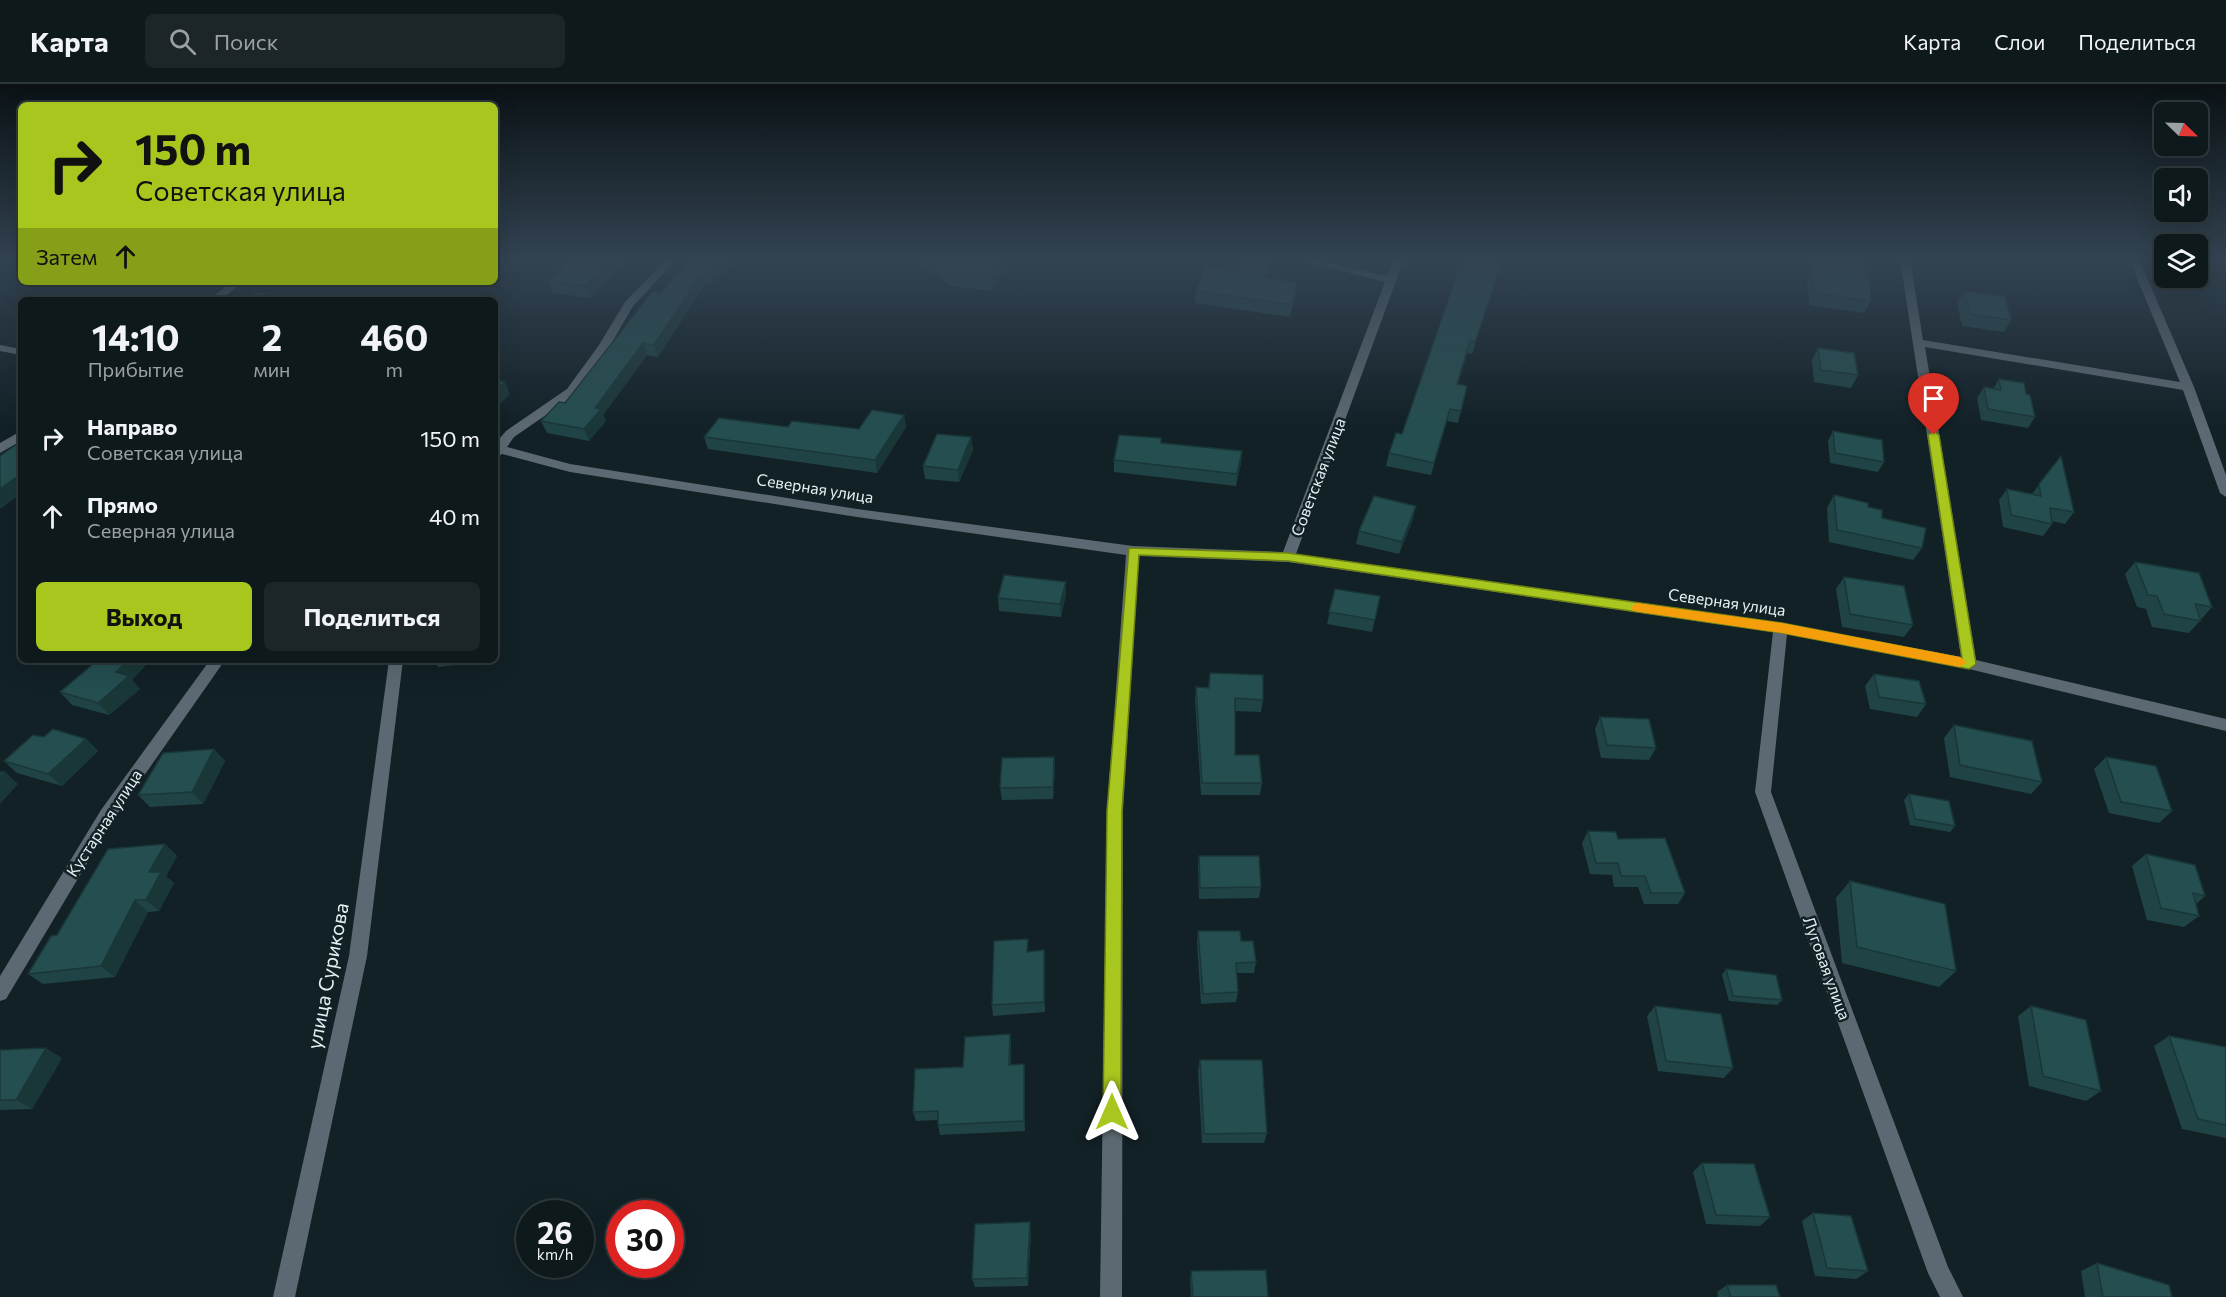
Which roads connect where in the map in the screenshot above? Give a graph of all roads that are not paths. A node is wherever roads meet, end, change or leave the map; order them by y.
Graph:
1 (622, 316) edge
2 (1379, 316) edge
3 (1915, 316) edge
4 (2157, 316) edge
5 (1920, 343) junction
6 (0, 348) edge
7 (18, 351) edge
8 (2188, 387) junction
9 (18, 437) edge
10 (498, 448) edge
11 (0, 449) edge
12 (498, 450) edge
13 (2226, 493) edge
14 (1133, 550) junction
15 (1288, 557) junction
16 (1782, 628) junction
17 (216, 663) edge
18 (396, 663) edge
19 (1969, 664) junction
20 (2226, 725) edge
21 (0, 993) edge
22 (284, 1297) edge
23 (1111, 1297) edge
24 (1952, 1297) edge

1 - 10 street
2 - 15 street, Советская улица
3 - 5 street
4 - 8 street
5 - 8 street
5 - 19 street
6 - 7 street
8 - 13 street
9 - 11 street
12 - 14 street, Северная улица
14 - 15 street, Советская улица
14 - 23 street
15 - 16 street, Северная улица
16 - 19 street, Северная улица
16 - 24 street, Луговая улица
17 - 21 street, Кустарная улица
18 - 22 street, улица Сурикова
19 - 20 street, Северная улица

